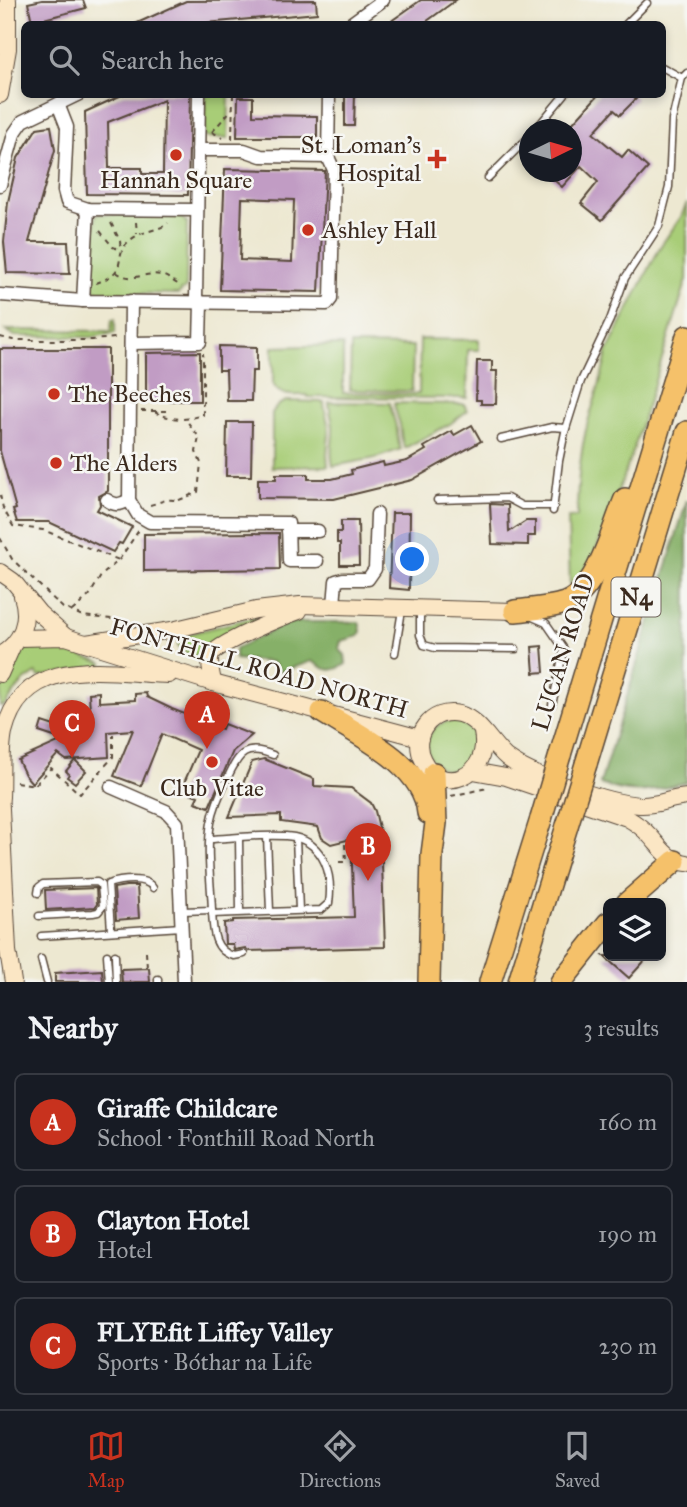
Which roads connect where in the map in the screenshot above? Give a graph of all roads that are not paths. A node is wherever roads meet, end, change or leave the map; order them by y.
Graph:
1 (8, 0) edge
2 (383, 0) edge
3 (647, 3) dead end
4 (354, 21) edge
5 (629, 21) edge
6 (666, 67) edge
7 (684, 76) edge
8 (0, 95) edge
9 (71, 98) edge
10 (199, 98) edge
11 (329, 98) edge
12 (562, 98) edge
13 (58, 104) junction
14 (544, 119) edge
15 (519, 147) edge
16 (198, 149) junction
17 (328, 158) junction
18 (488, 177) dead end
19 (0, 185) edge
20 (88, 209) junction
21 (197, 210) junction
22 (4, 297) edge
23 (83, 300) junction
24 (131, 301) junction
25 (198, 301) junction
26 (687, 336) edge
27 (131, 343) junction
28 (673, 382) junction
29 (566, 428) junction
30 (687, 432) edge
31 (501, 439) dead end
32 (107, 499) dead end
33 (129, 500) junction
34 (437, 500) dead end
35 (377, 514) dead end
36 (288, 531) junction
37 (318, 531) dead end
38 (317, 561) dead end
39 (0, 572) edge
40 (18, 587) junction
41 (334, 605) junction
42 (316, 606) junction
43 (403, 609) junction
44 (420, 609) junction
45 (515, 611) junction
46 (66, 637) junction
47 (86, 643) junction
48 (10, 646) edge
49 (516, 649) dead end
50 (395, 653) dead end
51 (0, 674) edge
52 (192, 676) junction
53 (214, 682) junction
54 (552, 705) dead end
55 (322, 712) junction
56 (482, 732) junction
57 (420, 737) junction
58 (273, 755) dead end
59 (473, 771) junction
60 (434, 773) junction
61 (6, 784) edge
62 (111, 787) dead end
63 (1, 797) edge
64 (687, 797) edge
65 (267, 837) junction
66 (239, 838) junction
67 (296, 838) junction
68 (210, 839) junction
69 (432, 853) junction
70 (681, 862) edge
71 (153, 888) dead end
72 (38, 893) dead end
73 (634, 898) edge
74 (299, 910) junction
75 (182, 911) junction
76 (212, 911) junction
77 (270, 911) junction
78 (240, 912) junction
79 (39, 916) dead end
80 (182, 927) junction
81 (603, 929) edge
82 (111, 931) junction
83 (41, 936) dead end
84 (244, 954) dead end
85 (41, 959) dead end
86 (13, 982) edge
87 (47, 982) edge
88 (109, 982) edge
89 (116, 982) edge
90 (184, 982) edge
91 (429, 982) edge
92 (490, 982) edge
93 (520, 982) edge
94 (561, 982) edge

1 - 8 main road
2 - 4 street
3 - 5 lane
6 - 7 lane
7 - 29 lane
9 - 13 street
10 - 16 street
11 - 17 street
12 - 14 lane
13 - 19 street
13 - 20 street
15 - 18 lane
16 - 17 street
16 - 21 street
17 - 25 street
20 - 21 street
20 - 23 street
21 - 25 street
22 - 23 street
23 - 24 street
24 - 25 street
24 - 27 street
25 - 27 street
26 - 28 highway, LUCAN ROAD / N4
27 - 33 street
28 - 45 highway
28 - 92 highway, LUCAN ROAD / N4, bridge
29 - 31 lane
29 - 34 lane
30 - 93 highway, N4, bridge
32 - 33 street
33 - 36 street
35 - 41 street
36 - 37 street
36 - 38 street
39 - 40 main road, FONTHILL ROAD NORTH
40 - 46 main road, FONTHILL ROAD NORTH
40 - 48 main road
41 - 42 main road, FONTHILL ROAD NORTH
41 - 43 main road, FONTHILL ROAD NORTH
42 - 47 main road, FONTHILL ROAD NORTH
42 - 53 main road
43 - 44 main road, FONTHILL ROAD NORTH
43 - 50 lane
44 - 45 main road, FONTHILL ROAD NORTH
44 - 49 lane
45 - 54 lane
46 - 47 main road, FONTHILL ROAD NORTH
46 - 48 main road, FONTHILL ROAD NORTH
47 - 52 main road, FONTHILL ROAD NORTH
48 - 51 main road
52 - 53 main road, FONTHILL ROAD NORTH
52 - 63 main road
53 - 55 main road, FONTHILL ROAD NORTH
55 - 57 main road, FONTHILL ROAD NORTH
55 - 69 highway
56 - 57 main road, FONTHILL ROAD NORTH
56 - 59 main road
56 - 64 main road, FONTHILL ROAD NORTH
57 - 60 main road, FONTHILL ROAD NORTH
58 - 68 lane
59 - 60 main road
59 - 70 main road
60 - 69 highway
61 - 63 main road
62 - 75 street
63 - 86 main road
65 - 66 lane
65 - 67 lane
65 - 77 lane
66 - 68 lane
66 - 78 lane
67 - 74 lane
67 - 74 lane
68 - 76 lane
69 - 91 highway
70 - 73 highway
71 - 82 lane
72 - 79 lane
74 - 77 lane
75 - 76 lane
75 - 80 street
76 - 78 lane
76 - 84 lane
77 - 78 lane
80 - 82 lane
80 - 90 street
81 - 94 highway
82 - 83 lane
85 - 87 lane
88 - 89 lane

